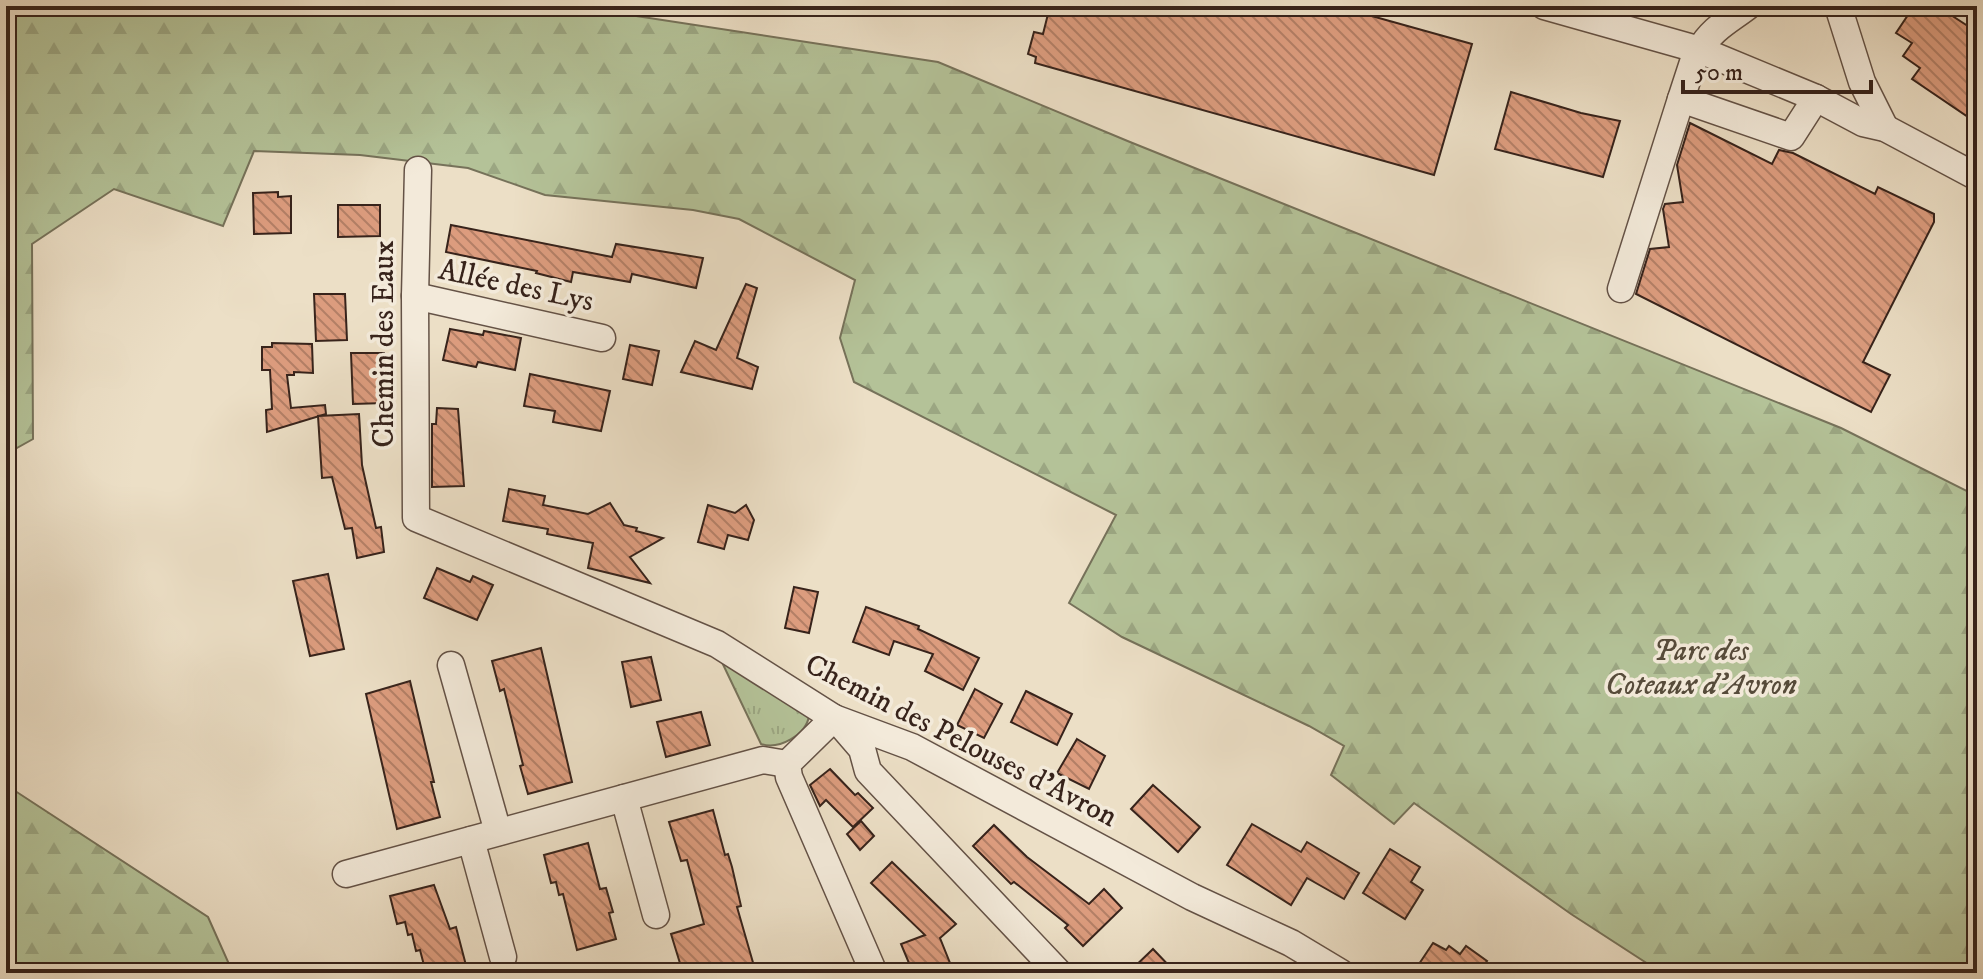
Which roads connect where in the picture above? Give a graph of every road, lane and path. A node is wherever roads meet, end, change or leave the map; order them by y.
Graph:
1 (1544, 6) edge
2 (1748, 6) edge
3 (1838, 6) edge
4 (1698, 50) junction
5 (1816, 98) junction
6 (1681, 99) junction
7 (1885, 128) junction
8 (418, 170) dead end
9 (1977, 177) edge
10 (1621, 289) dead end
11 (415, 296) junction
12 (602, 338) dead end
13 (416, 518) joint
14 (451, 665) dead end
15 (834, 718) junction
16 (787, 764) junction
17 (624, 798) junction
18 (498, 832) junction
19 (471, 840) junction
20 (346, 874) dead end
21 (656, 915) dead end
22 (503, 957) dead end
23 (874, 973) edge
24 (1059, 973) edge
25 (1341, 973) edge

1 - 4 street
2 - 4 street
3 - 7 street
4 - 5 street
4 - 6 street
5 - 6 street
5 - 7 street
6 - 10 street
7 - 9 street
8 - 11 street, Chemin des Eaux
11 - 12 street, Allée des Lys
11 - 13 street, Chemin des Eaux
13 - 15 street, Chemin des Pelouses d'Avron
14 - 18 street
15 - 16 street
15 - 24 street
15 - 25 street, Chemin des Pelouses d'Avron
16 - 17 street
16 - 23 street
17 - 18 street
17 - 21 street
18 - 19 street
19 - 20 street
19 - 22 street

